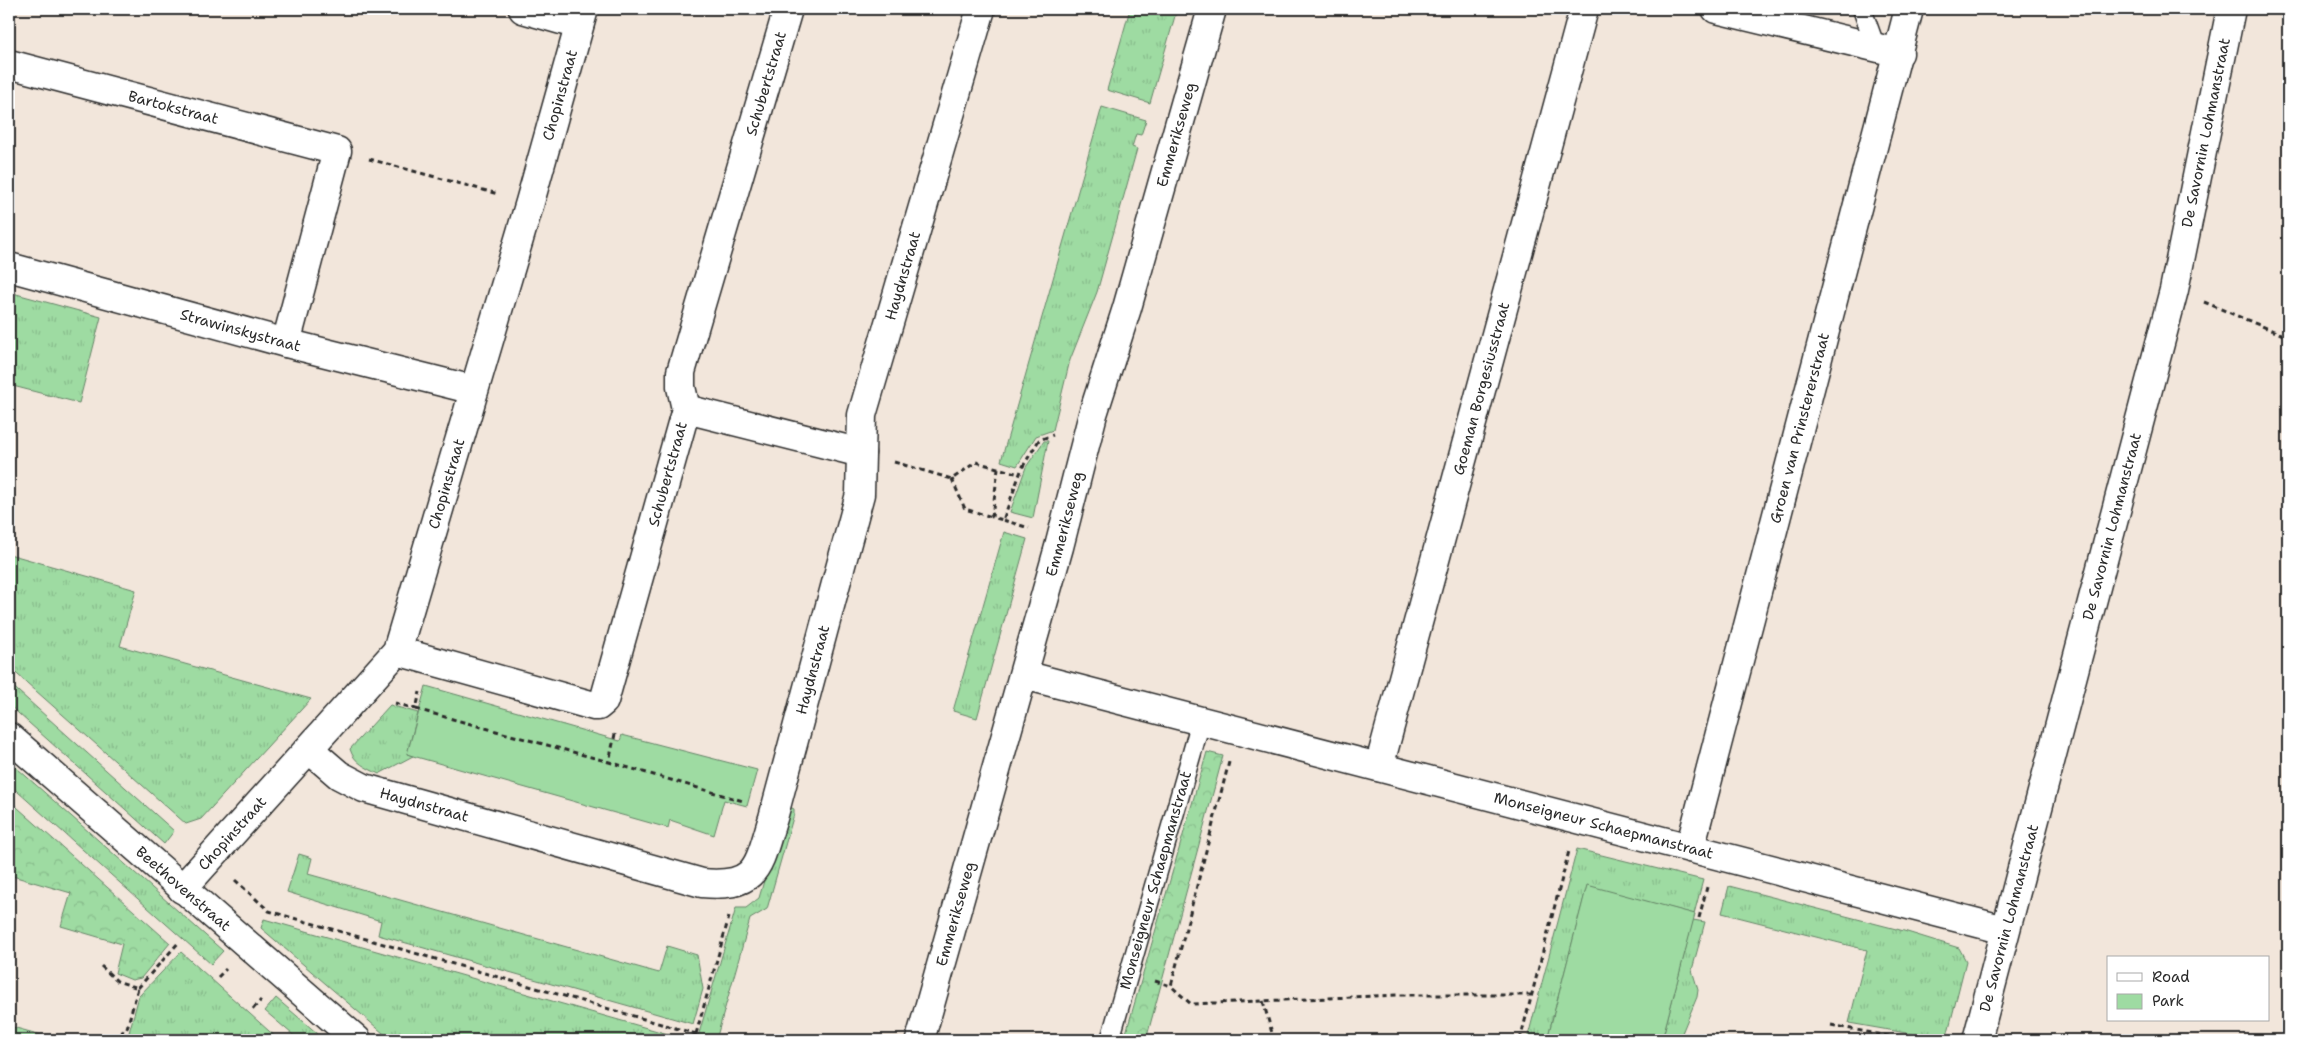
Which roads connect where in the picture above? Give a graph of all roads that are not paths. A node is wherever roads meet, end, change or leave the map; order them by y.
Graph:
1 (523, 9) edge
2 (788, 9) edge
3 (981, 9) edge
4 (1212, 9) edge
5 (1584, 9) edge
6 (1716, 9) edge
7 (1862, 9) edge
8 (1909, 9) edge
9 (2231, 9) edge
10 (581, 17) edge
11 (1887, 50) junction
12 (9, 64) edge
13 (9, 267) edge
14 (286, 343) junction
15 (474, 390) junction
16 (686, 409) junction
17 (861, 453) junction
18 (396, 651) junction
19 (1024, 675) junction
20 (1201, 721) junction
21 (9, 737) edge
22 (310, 750) junction
23 (1379, 767) junction
24 (1690, 848) junction
25 (182, 890) junction
26 (2005, 930) junction
27 (357, 1040) edge
28 (920, 1040) edge
29 (1110, 1040) edge
30 (1976, 1040) edge

1 - 10 street
2 - 16 street, Schubertstraat
3 - 17 street, Haydnstraat
4 - 19 street, Emmerikseweg
5 - 23 street, Goeman Borgesiusstraat
6 - 11 street
7 - 11 lane
8 - 11 street, Groen van Prinstererstraat
9 - 26 street, De Savornin Lohmanstraat
10 - 15 street, Chopinstraat
11 - 24 street, Groen van Prinstererstraat
12 - 14 street, Bartokstraat
13 - 14 street, Strawinskystraat
14 - 15 street, Strawinskystraat
15 - 18 street, Chopinstraat
16 - 17 street
16 - 18 street, Schubertstraat
17 - 22 street, Haydnstraat
18 - 22 street, Chopinstraat
19 - 20 street, Monseigneur Schaepmanstraat
19 - 28 street, Emmerikseweg
20 - 23 street, Monseigneur Schaepmanstraat
20 - 29 lane, Monseigneur Schaepmanstraat
21 - 25 street, Beethovenstraat
22 - 25 street, Chopinstraat
23 - 24 street, Monseigneur Schaepmanstraat
24 - 26 street, Monseigneur Schaepmanstraat
25 - 27 street, Beethovenstraat
26 - 30 street, De Savornin Lohmanstraat

